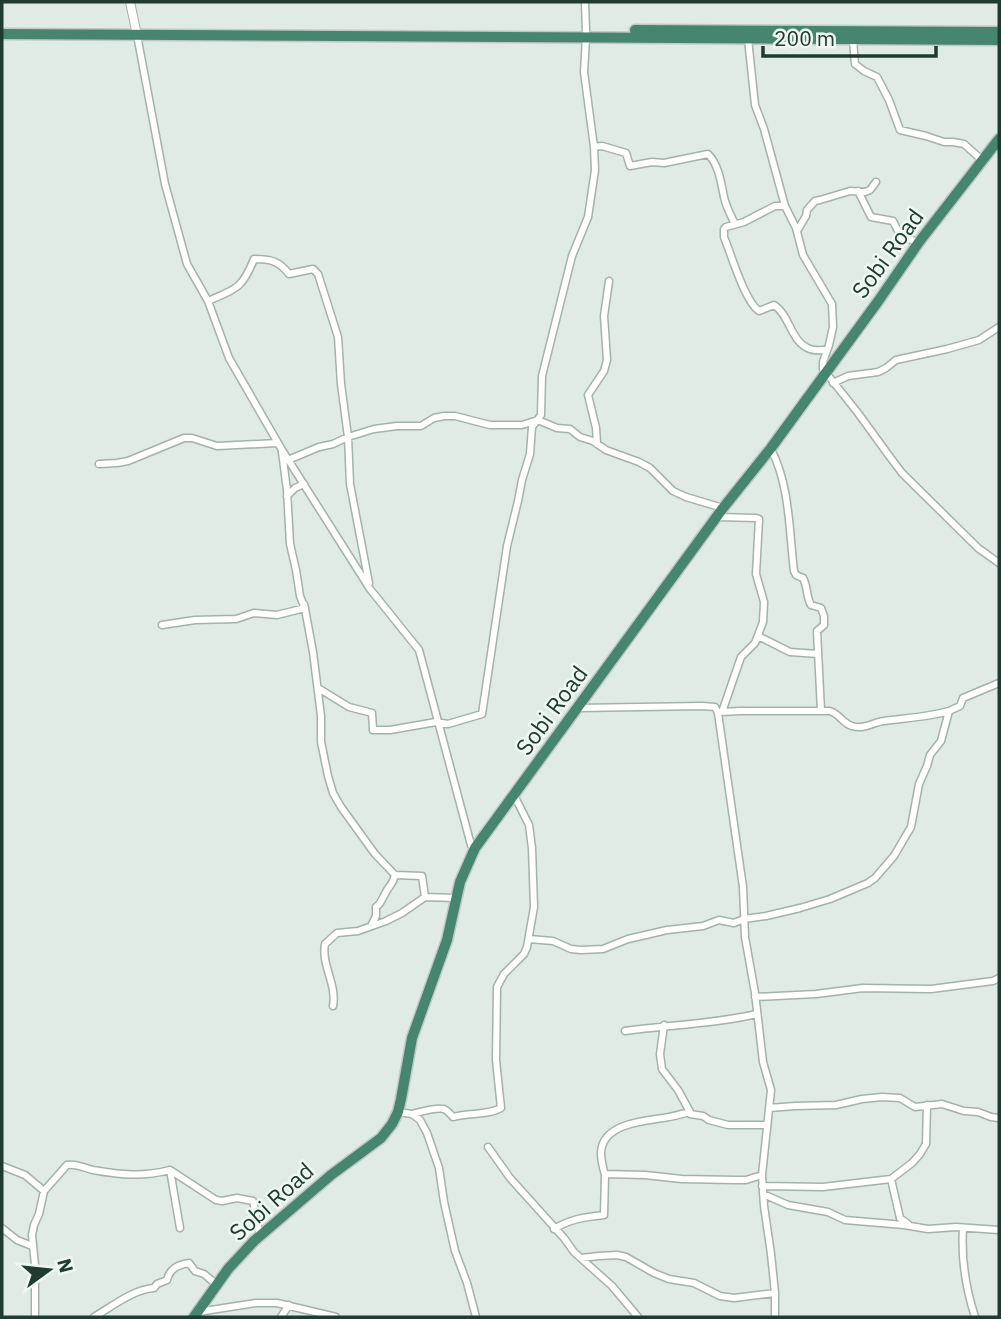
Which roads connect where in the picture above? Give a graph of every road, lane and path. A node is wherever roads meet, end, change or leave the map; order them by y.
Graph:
1 (130, 2) edge
2 (585, 2) edge
3 (2, 28) edge
4 (136, 32) junction
5 (999, 32) edge
6 (2, 34) edge
7 (586, 34) junction
8 (748, 39) junction
9 (853, 40) junction
10 (999, 40) edge
11 (998, 146) edge
12 (594, 147) junction
13 (983, 161) junction
14 (876, 182) dead end
15 (858, 191) junction
16 (785, 206) junction
17 (735, 224) junction
18 (797, 231) junction
19 (919, 242) junction
20 (609, 281) dead end
21 (208, 301) junction
22 (999, 327) edge
23 (827, 350) junction
24 (825, 373) junction
25 (833, 383) junction
26 (538, 420) junction
27 (348, 437) junction
28 (277, 443) junction
29 (597, 444) junction
30 (771, 448) junction
31 (282, 450) junction
32 (288, 460) junction
33 (99, 464) dead end
34 (304, 484) junction
35 (288, 496) junction
36 (720, 512) junction
37 (999, 564) edge
38 (370, 589) junction
39 (305, 608) junction
40 (162, 625) dead end
41 (758, 636) junction
42 (818, 654) junction
43 (999, 683) edge
44 (318, 688) junction
45 (576, 708) junction
46 (821, 711) junction
47 (949, 711) junction
48 (720, 712) junction
49 (439, 723) junction
50 (514, 795) junction
51 (475, 848) junction
52 (395, 875) junction
53 (425, 897) junction
54 (456, 898) junction
55 (744, 919) junction
56 (371, 926) junction
57 (529, 939) junction
58 (999, 978) edge
59 (755, 997) junction
60 (333, 1006) dead end
61 (757, 1014) junction
62 (664, 1025) junction
63 (625, 1031) dead end
64 (927, 1105) junction
65 (769, 1108) junction
66 (398, 1112) junction
67 (690, 1112) junction
68 (412, 1114) junction
69 (999, 1118) edge
70 (767, 1125) junction
71 (488, 1147) dead end
72 (2, 1166) edge
73 (170, 1170) junction
74 (605, 1175) junction
75 (762, 1175) junction
76 (891, 1179) junction
77 (762, 1186) junction
78 (44, 1191) junction
79 (763, 1194) junction
80 (911, 1226) junction
81 (2, 1228) edge
82 (180, 1228) dead end
83 (963, 1228) junction
84 (554, 1229) junction
85 (999, 1230) edge
86 (260, 1236) junction
87 (32, 1246) junction
88 (581, 1258) junction
89 (216, 1285) junction
90 (775, 1293) junction
91 (289, 1305) junction
92 (196, 1315) edge
93 (35, 1317) edge
94 (93, 1317) edge
95 (281, 1317) edge
96 (336, 1317) edge
97 (476, 1317) edge
98 (638, 1317) edge
99 (775, 1317) edge
100 (975, 1317) edge

1 - 4 street
2 - 7 street
3 - 4 highway
4 - 6 highway
4 - 7 highway
4 - 21 street
5 - 7 highway
7 - 8 highway
7 - 12 street
8 - 9 highway
8 - 16 street
9 - 10 highway
9 - 13 street
11 - 13 highway, Sobi Road
12 - 17 street
12 - 26 street
13 - 19 highway, Sobi Road
14 - 15 street
15 - 18 street
15 - 19 street
16 - 17 street
16 - 18 street
17 - 23 street
18 - 23 street
19 - 24 highway, Sobi Road
20 - 29 street
21 - 27 street
21 - 28 street
22 - 25 street
23 - 24 street
24 - 25 street
24 - 30 highway, Sobi Road
25 - 37 street
26 - 27 street
26 - 29 street
26 - 49 street
27 - 32 street
27 - 38 street
28 - 31 street
28 - 33 street
29 - 36 street
30 - 36 highway, Sobi Road
30 - 42 street
31 - 32 street
31 - 35 street
32 - 34 street
34 - 35 street
34 - 38 street
35 - 39 street
36 - 41 street
36 - 45 highway, Sobi Road
38 - 49 street
39 - 40 street
39 - 44 street
41 - 42 street
41 - 48 street
42 - 46 street
43 - 47 street
44 - 49 street
44 - 52 street
45 - 48 street
45 - 50 highway, Sobi Road
46 - 47 street
46 - 48 street
47 - 55 street
48 - 55 street
49 - 51 street
50 - 51 highway, Sobi Road
50 - 57 street
51 - 54 highway, Sobi Road
52 - 53 street
52 - 56 street
53 - 54 street
53 - 56 street
54 - 66 highway, Sobi Road
55 - 57 street
55 - 59 street
56 - 60 street
57 - 68 street
58 - 59 street
59 - 61 street
61 - 62 street
61 - 65 street
62 - 63 street
62 - 67 street
64 - 65 street
64 - 69 street
64 - 76 street
65 - 70 street
66 - 68 street
66 - 86 highway, Sobi Road
67 - 70 street
67 - 74 street
68 - 97 street
70 - 75 street
71 - 84 street
72 - 78 street
73 - 78 street
73 - 82 street
73 - 86 street
74 - 75 street
74 - 84 street
75 - 77 street
76 - 77 street
76 - 80 street
77 - 79 street
78 - 87 street
79 - 80 street
79 - 90 street
80 - 83 street
81 - 87 street
83 - 85 street
83 - 100 street
84 - 88 street
86 - 89 highway, Sobi Road
87 - 93 street
88 - 90 street
88 - 98 street
89 - 92 highway, Sobi Road
89 - 94 street
90 - 99 street
91 - 92 street
91 - 95 street
91 - 96 street

